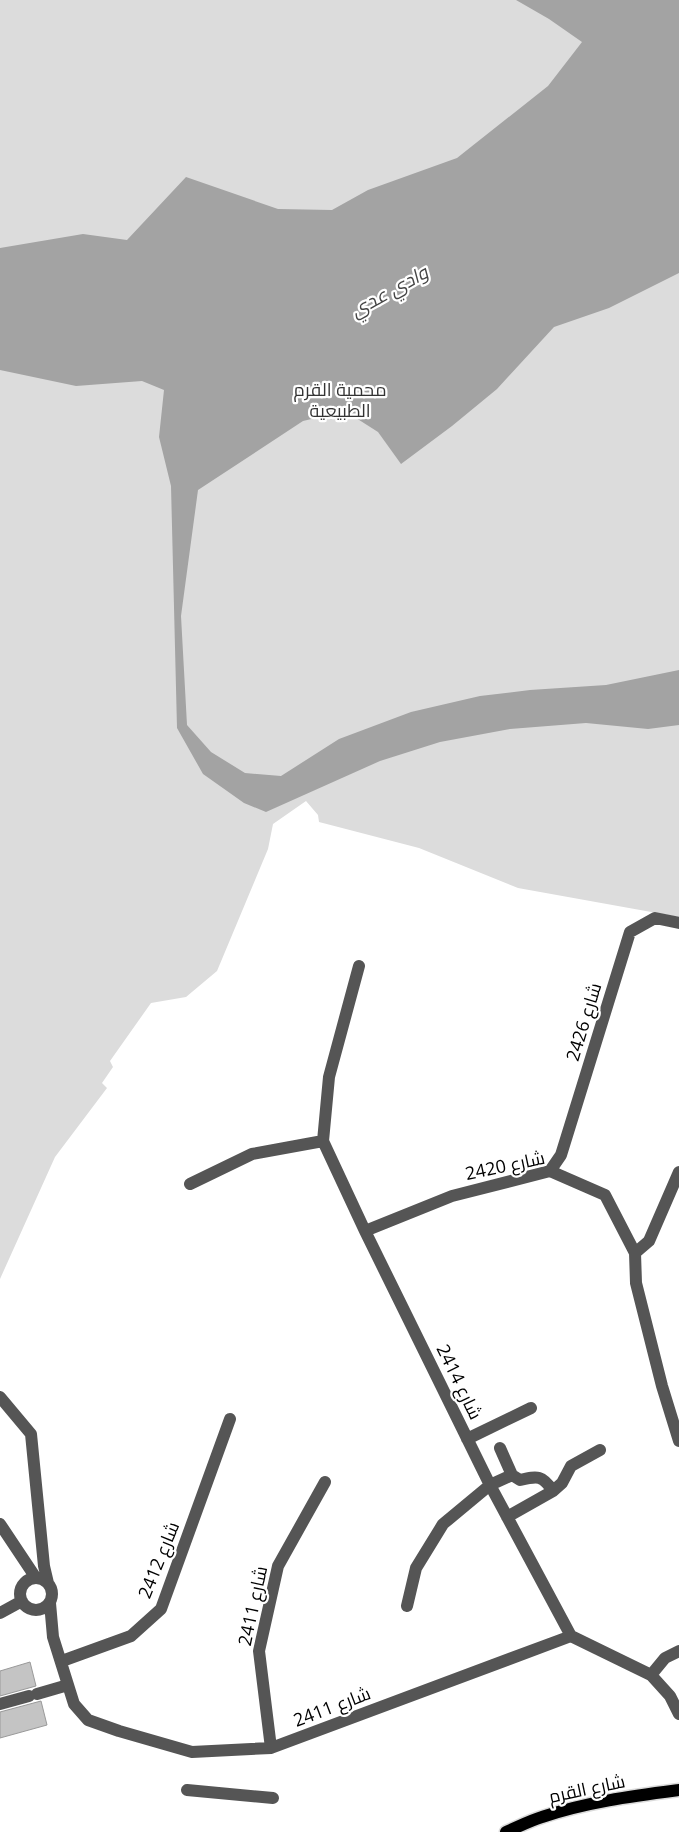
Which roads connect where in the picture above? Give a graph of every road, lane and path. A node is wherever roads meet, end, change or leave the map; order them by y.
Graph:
1 (679, 923) edge
2 (359, 966) dead end
3 (323, 1141) junction
4 (550, 1171) junction
5 (679, 1172) edge
6 (190, 1184) dead end
7 (365, 1231) junction
8 (635, 1253) junction
9 (0, 1396) edge
10 (531, 1408) dead end
11 (230, 1419) dead end
12 (467, 1439) junction
13 (679, 1441) edge
14 (500, 1448) dead end
15 (600, 1450) dead end
16 (512, 1475) junction
17 (325, 1482) dead end
18 (490, 1485) junction
19 (554, 1491) junction
20 (507, 1518) junction
21 (0, 1524) edge
22 (42, 1581) junction
23 (22, 1601) junction
24 (50, 1603) junction
25 (407, 1606) dead end
26 (0, 1613) edge
27 (571, 1636) junction
28 (679, 1651) edge
29 (62, 1661) junction
30 (651, 1675) junction
31 (68, 1685) junction
32 (0, 1704) edge
33 (679, 1714) edge
34 (271, 1748) junction
35 (187, 1790) dead end
36 (679, 1790) edge
37 (273, 1798) dead end
38 (506, 1832) edge

1 - 4 street, 2426 شارع
2 - 3 street
3 - 6 street
3 - 7 street, 2414 شارع
4 - 7 street, 2420 شارع
4 - 8 street, 2420 شارع
5 - 8 street
7 - 12 street, 2414 شارع
8 - 13 street, 2420 شارع
9 - 22 street
10 - 12 street
11 - 29 street, 2412 شارع
12 - 18 street, 2414 شارع
14 - 16 street
15 - 19 street
16 - 18 street
16 - 19 street
17 - 34 street, 2411 شارع
18 - 20 street, 2414 شارع
18 - 25 street
19 - 20 street
20 - 27 street, 2414 شارع
21 - 22 street
22 - 23 street
22 - 24 street
23 - 24 street
23 - 26 street
24 - 29 street, شارع 2411
27 - 30 street
27 - 34 street, شارع 2411
28 - 30 street
29 - 31 street, شارع 2411
30 - 33 street
31 - 32 street
31 - 34 street, شارع 2411
35 - 37 street
36 - 38 main road, شارع القرم

